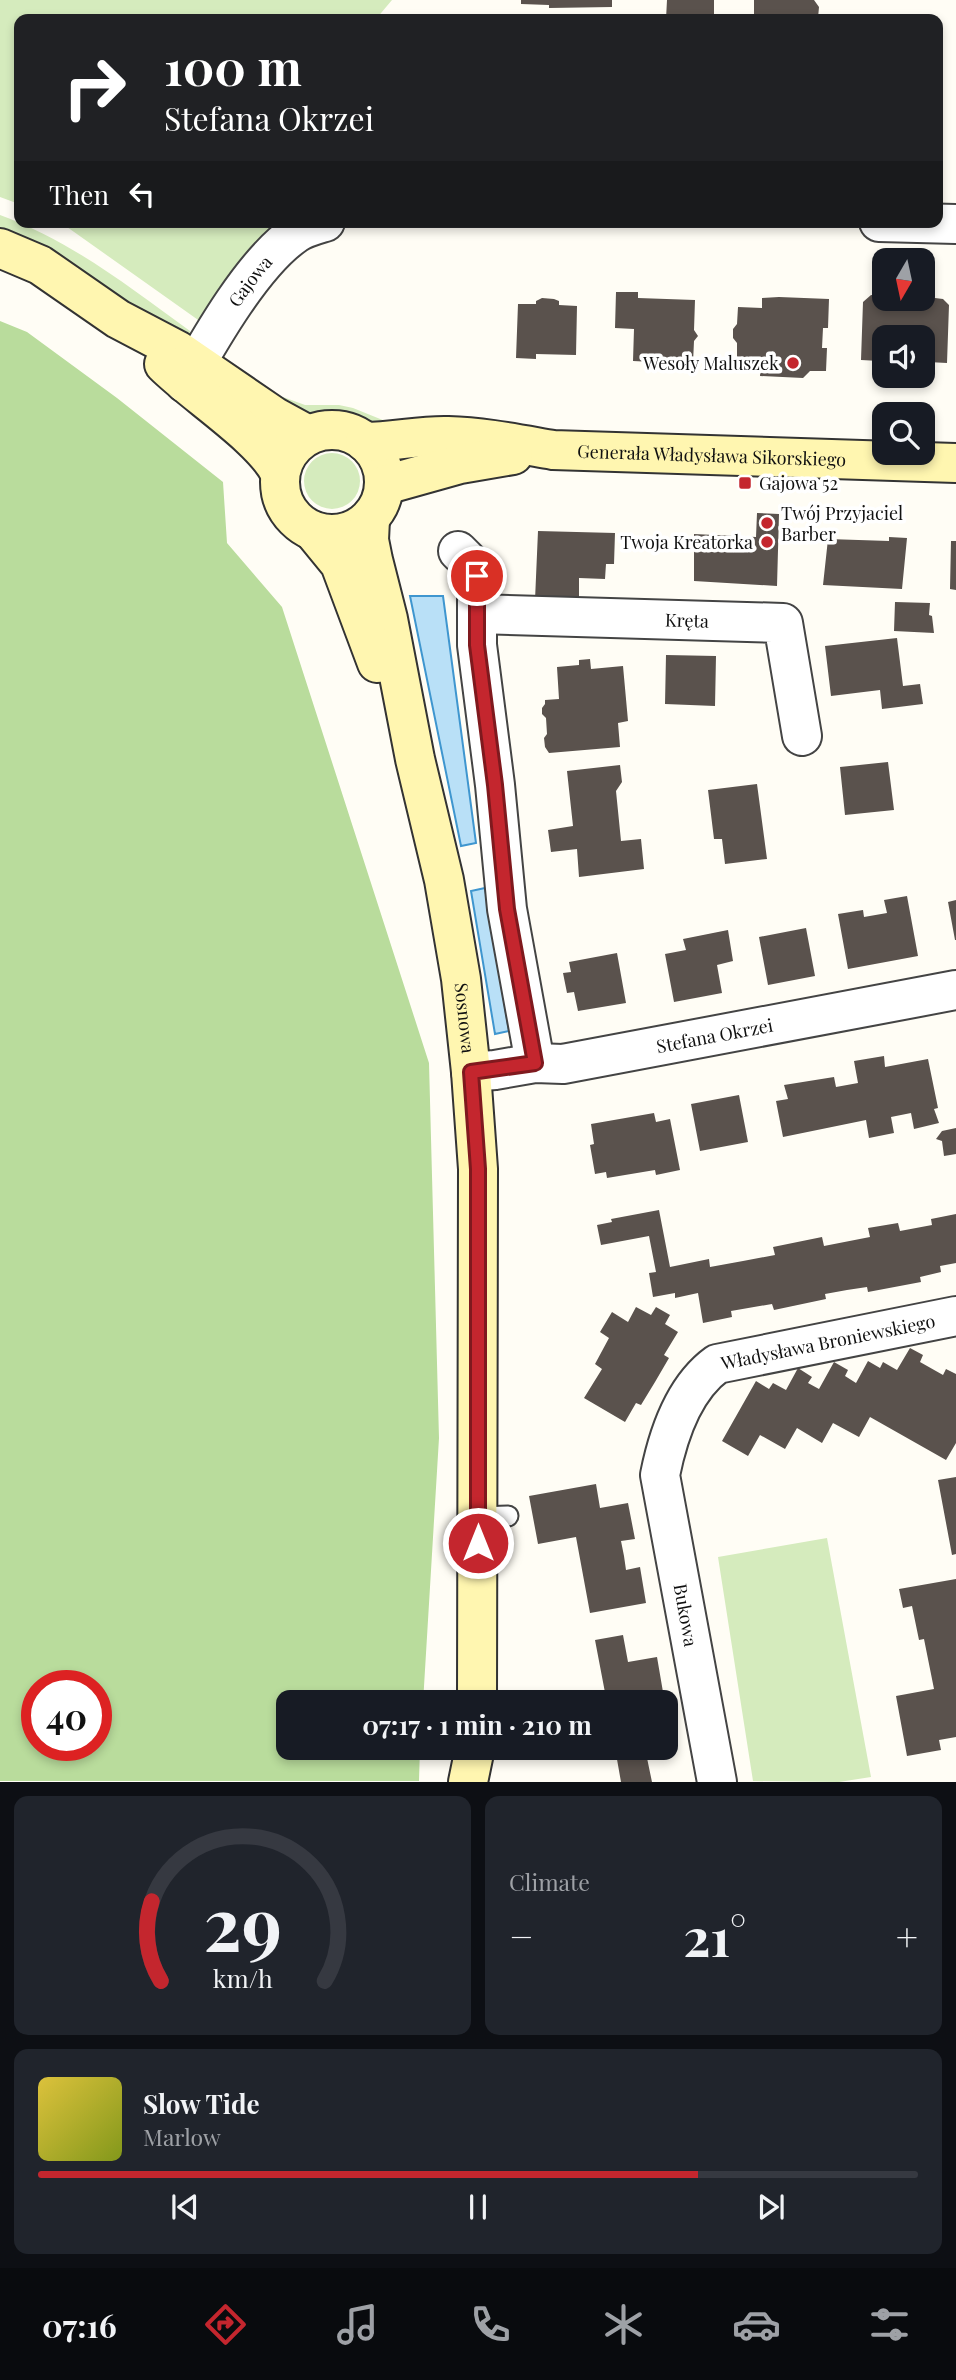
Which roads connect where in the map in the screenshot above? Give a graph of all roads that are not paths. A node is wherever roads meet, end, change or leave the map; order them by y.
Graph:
1 (309, 228) edge
2 (0, 247) edge
3 (191, 373) junction
4 (308, 435) junction
5 (365, 442) junction
6 (553, 450) junction
7 (956, 463) edge
8 (280, 473) junction
9 (377, 502) junction
10 (313, 531) junction
11 (458, 551) dead end
12 (477, 614) junction
13 (802, 736) dead end
14 (415, 759) junction
15 (956, 990) edge
16 (535, 1063) junction
17 (471, 1072) junction
18 (956, 1316) edge
19 (665, 1450) joint
20 (478, 1690) edge
21 (474, 1760) edge
22 (479, 1760) edge
23 (468, 1782) edge
24 (484, 1782) edge
25 (717, 1782) edge

1 - 3 street, Gajowa
2 - 3 street
3 - 4 street
3 - 8 street
4 - 5 street
4 - 8 street
5 - 6 street, Generała Władysława Sikorskiego
5 - 9 street
6 - 7 street, Generała Władysława Sikorskiego
6 - 9 street, Generała Władysława Sikorskiego
8 - 10 street
9 - 10 street
9 - 14 street, Sosnowa
10 - 14 street, Sosnowa
11 - 12 street
12 - 13 street, Kręta
12 - 16 street
14 - 17 street, Sosnowa
15 - 16 street, Stefana Okrzei
16 - 17 street, Stefana Okrzei
17 - 20 street, Sosnowa
18 - 19 street, Władysława Broniewskiego
19 - 25 street, Bukowa
21 - 23 street
22 - 24 street

